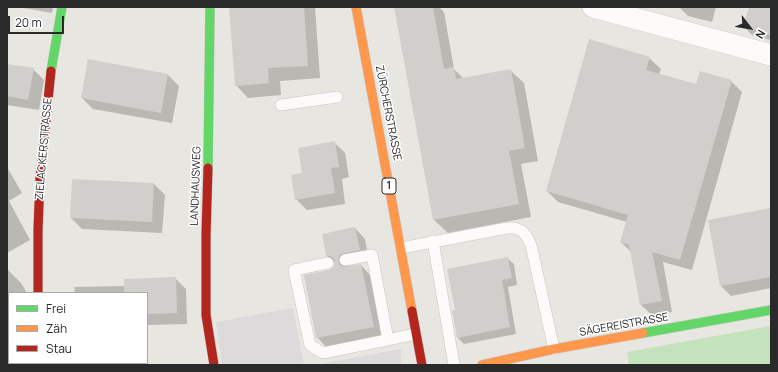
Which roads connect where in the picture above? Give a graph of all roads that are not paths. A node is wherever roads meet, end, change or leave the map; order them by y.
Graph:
1 (62, 7) edge
2 (210, 7) edge
3 (356, 7) edge
4 (593, 7) edge
5 (771, 55) edge
6 (337, 97) dead end
7 (281, 105) dead end
8 (432, 242) junction
9 (401, 248) junction
10 (345, 260) dead end
11 (328, 263) dead end
12 (38, 292) edge
13 (771, 310) edge
14 (416, 334) junction
15 (388, 340) junction
16 (554, 349) junction
17 (214, 365) edge
18 (422, 365) edge
19 (454, 365) edge
20 (482, 365) edge

1 - 12 street, ZIELACKERSTRASSE
2 - 17 street, LANDHAUSWEG
3 - 9 street, ZÜRCHERSTRASSE / 1
4 - 5 street
6 - 7 lane
8 - 9 lane
8 - 16 lane
8 - 19 lane
9 - 14 street, ZÜRCHERSTRASSE / 1
10 - 15 lane
11 - 15 lane
13 - 16 street, SÄGEREISTRASSE
14 - 15 lane
14 - 18 street, ZÜRCHERSTRASSE / 1
16 - 20 street, SÄGEREISTRASSE

